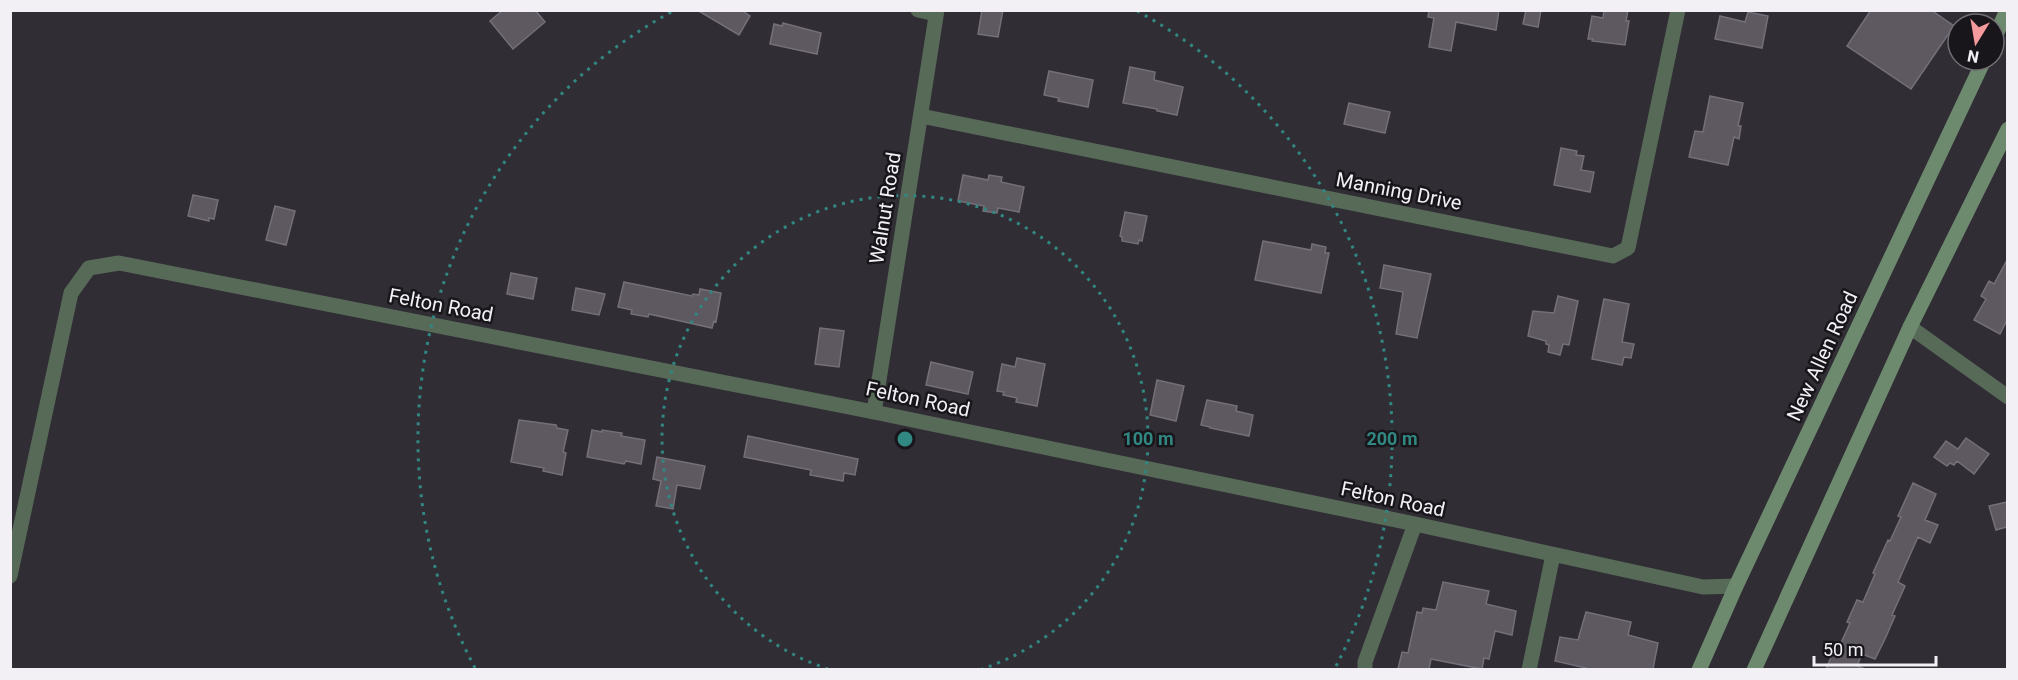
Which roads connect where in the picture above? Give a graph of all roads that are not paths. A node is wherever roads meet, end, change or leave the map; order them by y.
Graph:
1 (918, 10) edge
2 (1678, 10) edge
3 (936, 12) edge
4 (1978, 72) edge
5 (921, 117) junction
6 (2007, 129) edge
7 (1910, 327) junction
8 (2007, 397) edge
9 (874, 412) junction
10 (1415, 524) junction
11 (1553, 555) junction
12 (10, 576) edge
13 (1736, 586) junction
14 (1365, 669) edge
15 (1529, 669) edge
16 (1699, 669) edge
17 (1754, 669) edge

1 - 3 street
2 - 5 street, Manning Drive
3 - 5 street, Walnut Road
4 - 13 main road, New Allen Road
5 - 9 street, Walnut Road
6 - 7 main road
7 - 8 street
7 - 17 main road
9 - 10 street, Felton Road
9 - 12 street, Felton Road
10 - 11 street, Felton Road
10 - 14 street
11 - 13 street, Felton Road
11 - 15 street
13 - 16 main road, New Allen Road

